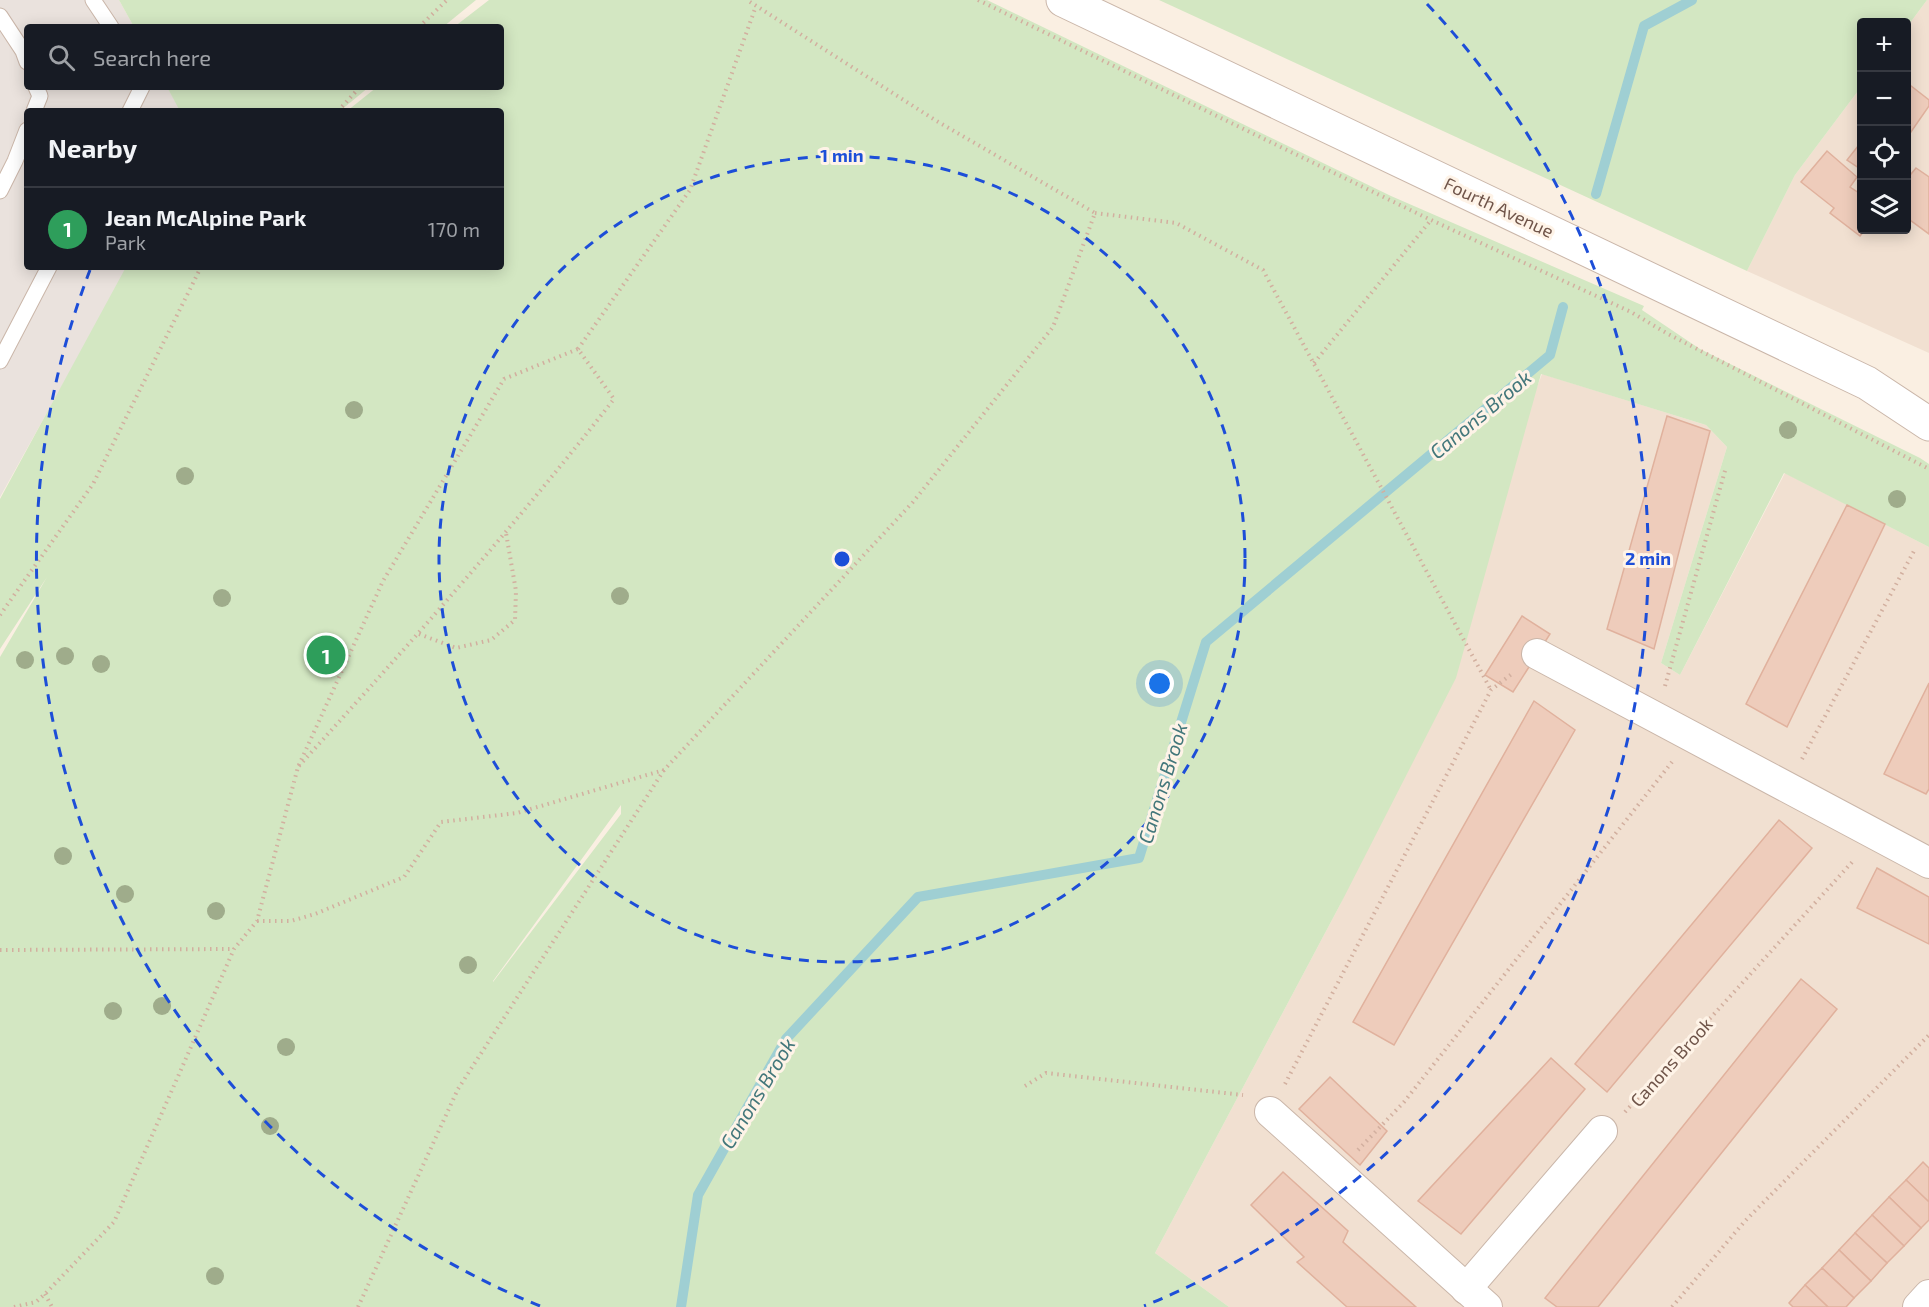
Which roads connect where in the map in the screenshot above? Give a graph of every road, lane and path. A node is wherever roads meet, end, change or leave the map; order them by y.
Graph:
1 (93, 0) edge
2 (447, 0) edge
3 (747, 0) edge
4 (978, 0) edge
5 (1063, 0) edge
6 (756, 6) junction
7 (0, 16) edge
8 (109, 24) edge
9 (422, 24) edge
10 (24, 54) edge
11 (37, 90) edge
12 (140, 90) edge
13 (357, 90) edge
14 (35, 108) edge
15 (132, 108) edge
16 (341, 108) edge
17 (24, 138) edge
18 (0, 191) edge
19 (1095, 213) junction
20 (1431, 220) junction
21 (47, 270) edge
22 (200, 270) edge
23 (578, 349) junction
24 (0, 361) edge
25 (1314, 363) junction
26 (1929, 424) edge
27 (1726, 467) dead end
28 (1929, 469) edge
29 (506, 532) junction
30 (1914, 551) dead end
31 (0, 615) edge
32 (418, 634) junction
33 (1537, 654) joint
34 (1491, 690) junction
35 (1656, 717) junction
36 (1692, 736) junction
37 (298, 767) junction
38 (664, 770) junction
39 (1787, 787) junction
40 (1877, 835) junction
41 (1929, 863) edge
42 (257, 921) junction
43 (234, 949) junction
44 (0, 950) edge
45 (1929, 1035) edge
46 (1025, 1086) dead end
47 (1270, 1112) junction
48 (1602, 1131) joint
49 (1337, 1173) junction
50 (45, 1294) junction
51 (1929, 1295) edge
52 (1477, 1298) edge
53 (14, 1307) edge
54 (52, 1307) edge
55 (358, 1307) edge
56 (1672, 1307) edge
57 (1918, 1307) edge

1 - 8 lane
2 - 9 path
3 - 6 path
4 - 20 path
5 - 26 street, Fourth Avenue
6 - 19 path
6 - 23 path
7 - 10 lane
11 - 14 lane
12 - 15 lane
13 - 16 path
17 - 18 lane
19 - 25 path
19 - 38 path
20 - 25 path
20 - 28 path
21 - 24 lane
22 - 31 path
23 - 29 path
23 - 37 path
25 - 34 path
27 - 35 path
29 - 32 path
29 - 32 path
30 - 39 path
32 - 37 path
33 - 34 path
33 - 35 street
34 - 47 path
35 - 36 street
36 - 39 street
36 - 49 path
37 - 42 path
38 - 42 path
38 - 55 path
39 - 40 street
40 - 41 street
40 - 48 path, Canons Brook
42 - 43 path
43 - 44 path
43 - 50 path
45 - 56 path
46 - 47 path
47 - 49 street
48 - 52 street
49 - 52 street
50 - 53 path
50 - 54 path
51 - 57 street

